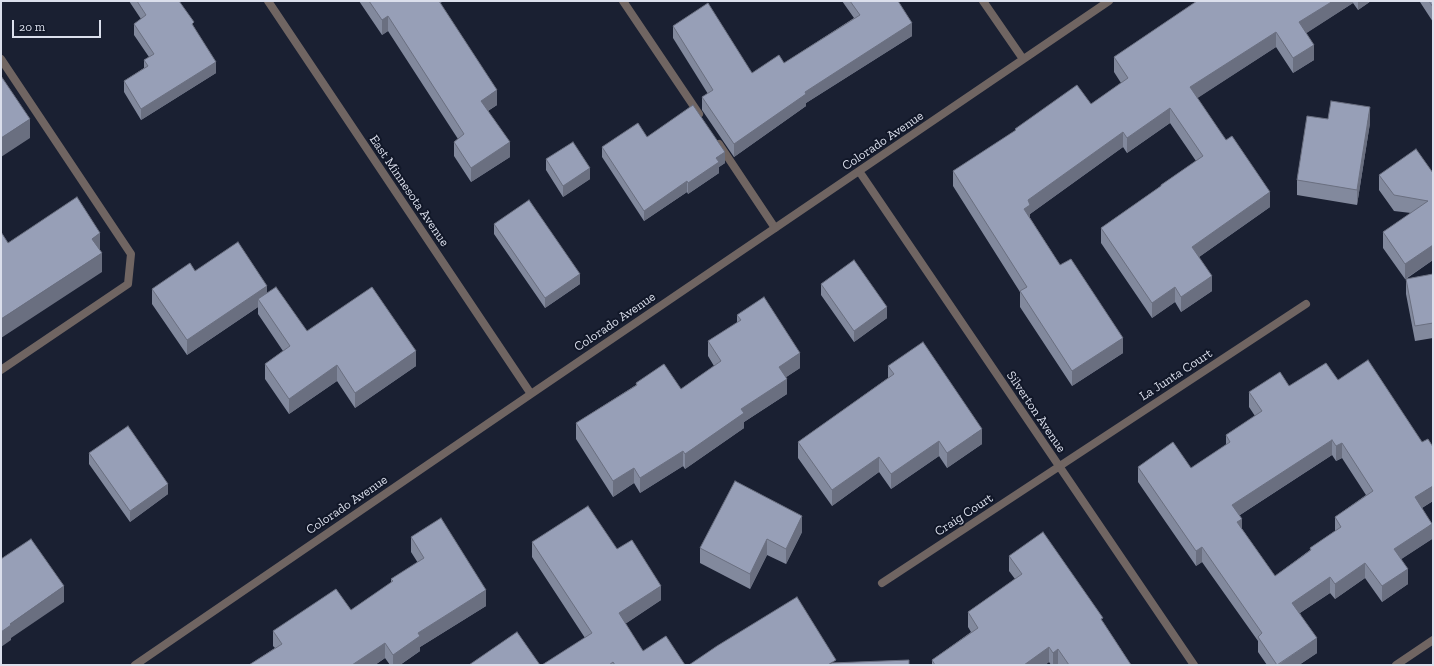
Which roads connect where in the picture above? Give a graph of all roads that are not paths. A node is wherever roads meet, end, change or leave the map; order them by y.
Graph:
1 (268, 1) edge
2 (623, 1) edge
3 (983, 1) edge
4 (1109, 1) edge
5 (1, 59) edge
6 (1023, 60) junction
7 (706, 124) edge
8 (714, 137) edge
9 (859, 171) junction
10 (775, 228) junction
11 (1306, 304) dead end
12 (1, 370) edge
13 (531, 394) junction
14 (1059, 466) junction
15 (882, 583) dead end
16 (1433, 640) edge
17 (135, 665) edge
18 (1194, 665) edge
19 (1396, 665) edge

1 - 13 street, East Minnesota Avenue
2 - 7 street
3 - 6 street
4 - 6 street, Colorado Avenue
5 - 12 street
6 - 9 street, Colorado Avenue
8 - 10 street
9 - 10 street, Colorado Avenue
9 - 14 street, Silverton Avenue
10 - 13 street, Colorado Avenue
11 - 14 street, La Junta Court
13 - 17 street, Colorado Avenue
14 - 15 street, Craig Court
14 - 18 street, Silverton Avenue
16 - 19 street

